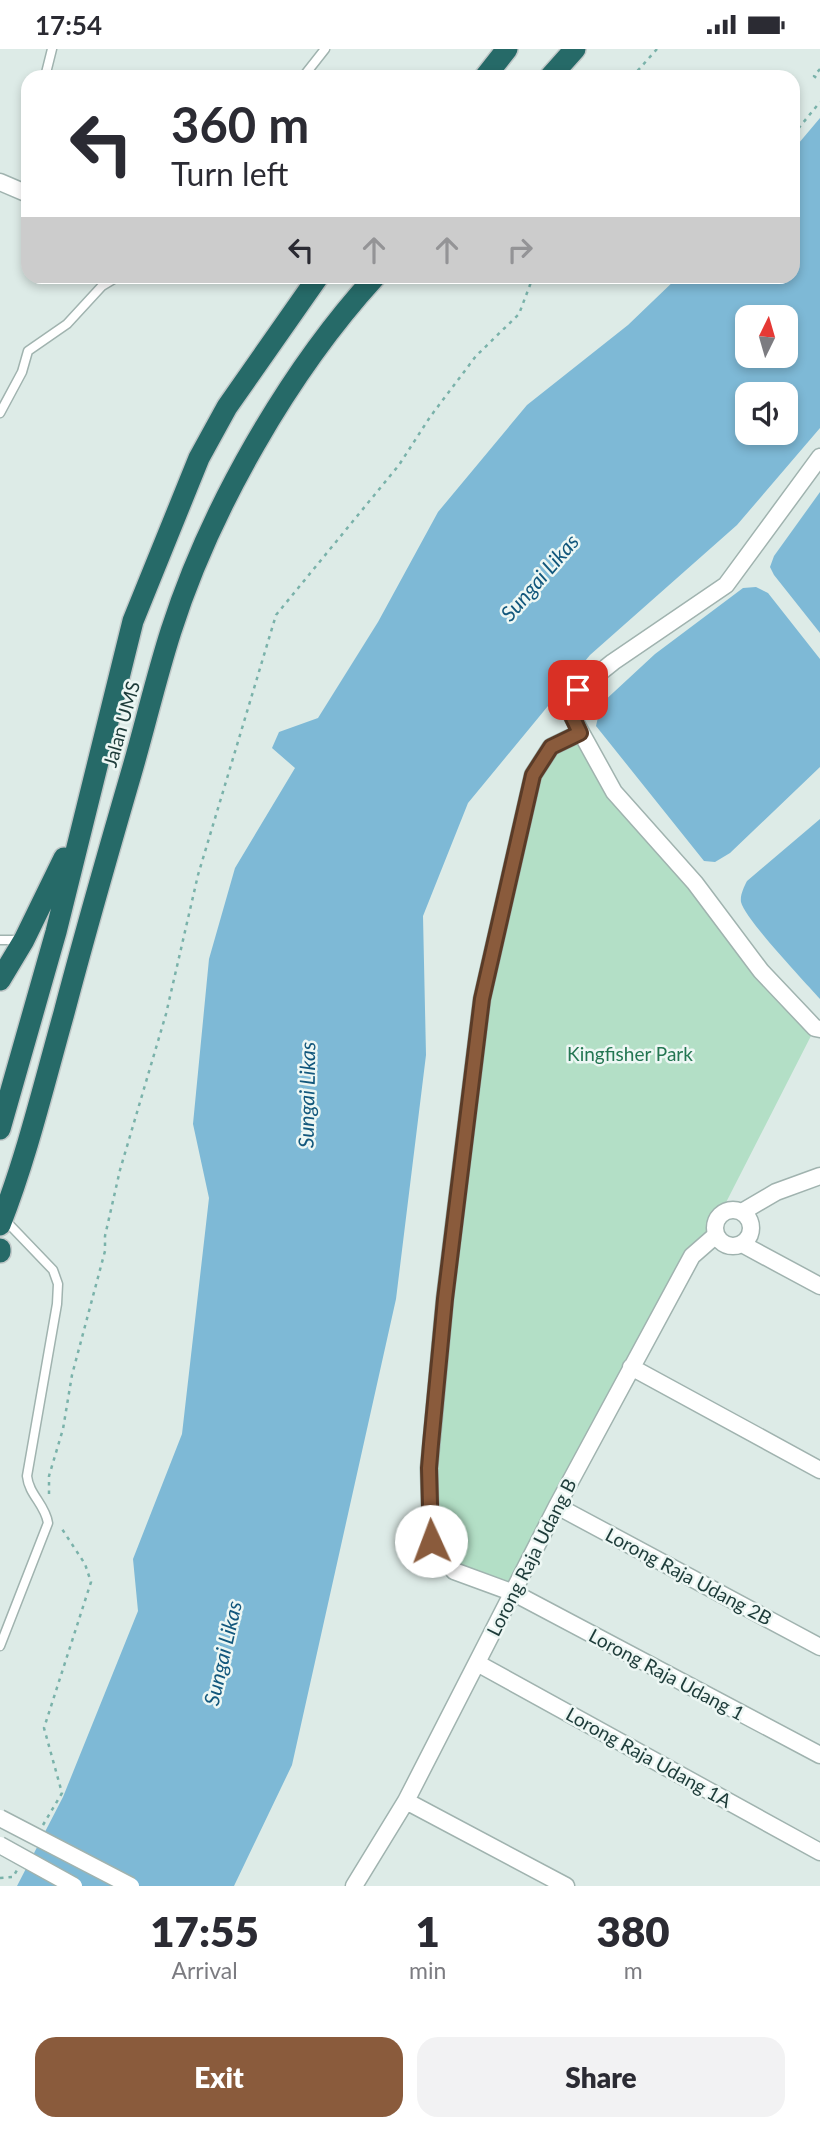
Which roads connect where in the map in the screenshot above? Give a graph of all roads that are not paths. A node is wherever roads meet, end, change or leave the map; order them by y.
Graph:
1 (52, 49) edge
2 (324, 49) edge
3 (507, 49) edge
4 (575, 49) edge
5 (47, 70) edge
6 (308, 70) edge
7 (490, 70) edge
8 (556, 70) edge
9 (0, 183) edge
10 (21, 191) edge
11 (105, 284) edge
12 (313, 284) edge
13 (369, 284) edge
14 (0, 413) edge
15 (820, 457) edge
16 (580, 733) junction
17 (82, 819) junction
18 (0, 940) edge
19 (24, 940) junction
20 (0, 980) edge
21 (820, 1029) edge
22 (0, 1129) edge
23 (820, 1176) edge
24 (741, 1212) junction
25 (1, 1222) edge
26 (716, 1235) junction
27 (742, 1244) junction
28 (820, 1286) edge
29 (631, 1367) junction
30 (820, 1470) edge
31 (557, 1506) junction
32 (514, 1593) junction
33 (0, 1646) edge
34 (820, 1647) edge
35 (477, 1663) junction
36 (820, 1755) edge
37 (405, 1801) junction
38 (0, 1818) edge
39 (0, 1845) edge
40 (820, 1851) edge
41 (74, 1886) edge
42 (131, 1886) edge
43 (354, 1886) edge
44 (566, 1886) edge

1 - 5 lane
2 - 6 lane
3 - 7 highway
4 - 8 highway
9 - 10 street
11 - 14 lane
12 - 17 highway, Jalan UMS
13 - 25 highway, Jalan UMS
15 - 16 street
16 - 21 street
16 - 32 street, Lorong Raja Udang 1
17 - 19 highway
17 - 22 highway, Jalan UMS
18 - 19 lane
19 - 20 highway
23 - 24 street
24 - 26 street
24 - 27 street
25 - 33 lane
26 - 27 street
26 - 29 street, Lorong Raja Udang B
27 - 28 street
29 - 30 street
29 - 31 street, Lorong Raja Udang B
31 - 32 street, Lorong Raja Udang B
31 - 34 street, Lorong Raja Udang 2B
32 - 35 street, Lorong Raja Udang B
32 - 36 street, Lorong Raja Udang 1
35 - 37 street, Lorong Raja Udang B
35 - 40 street, Lorong Raja Udang 1A
37 - 43 street, Lorong Raja Udang B
37 - 44 street
38 - 42 street, bridge
39 - 41 street, bridge

